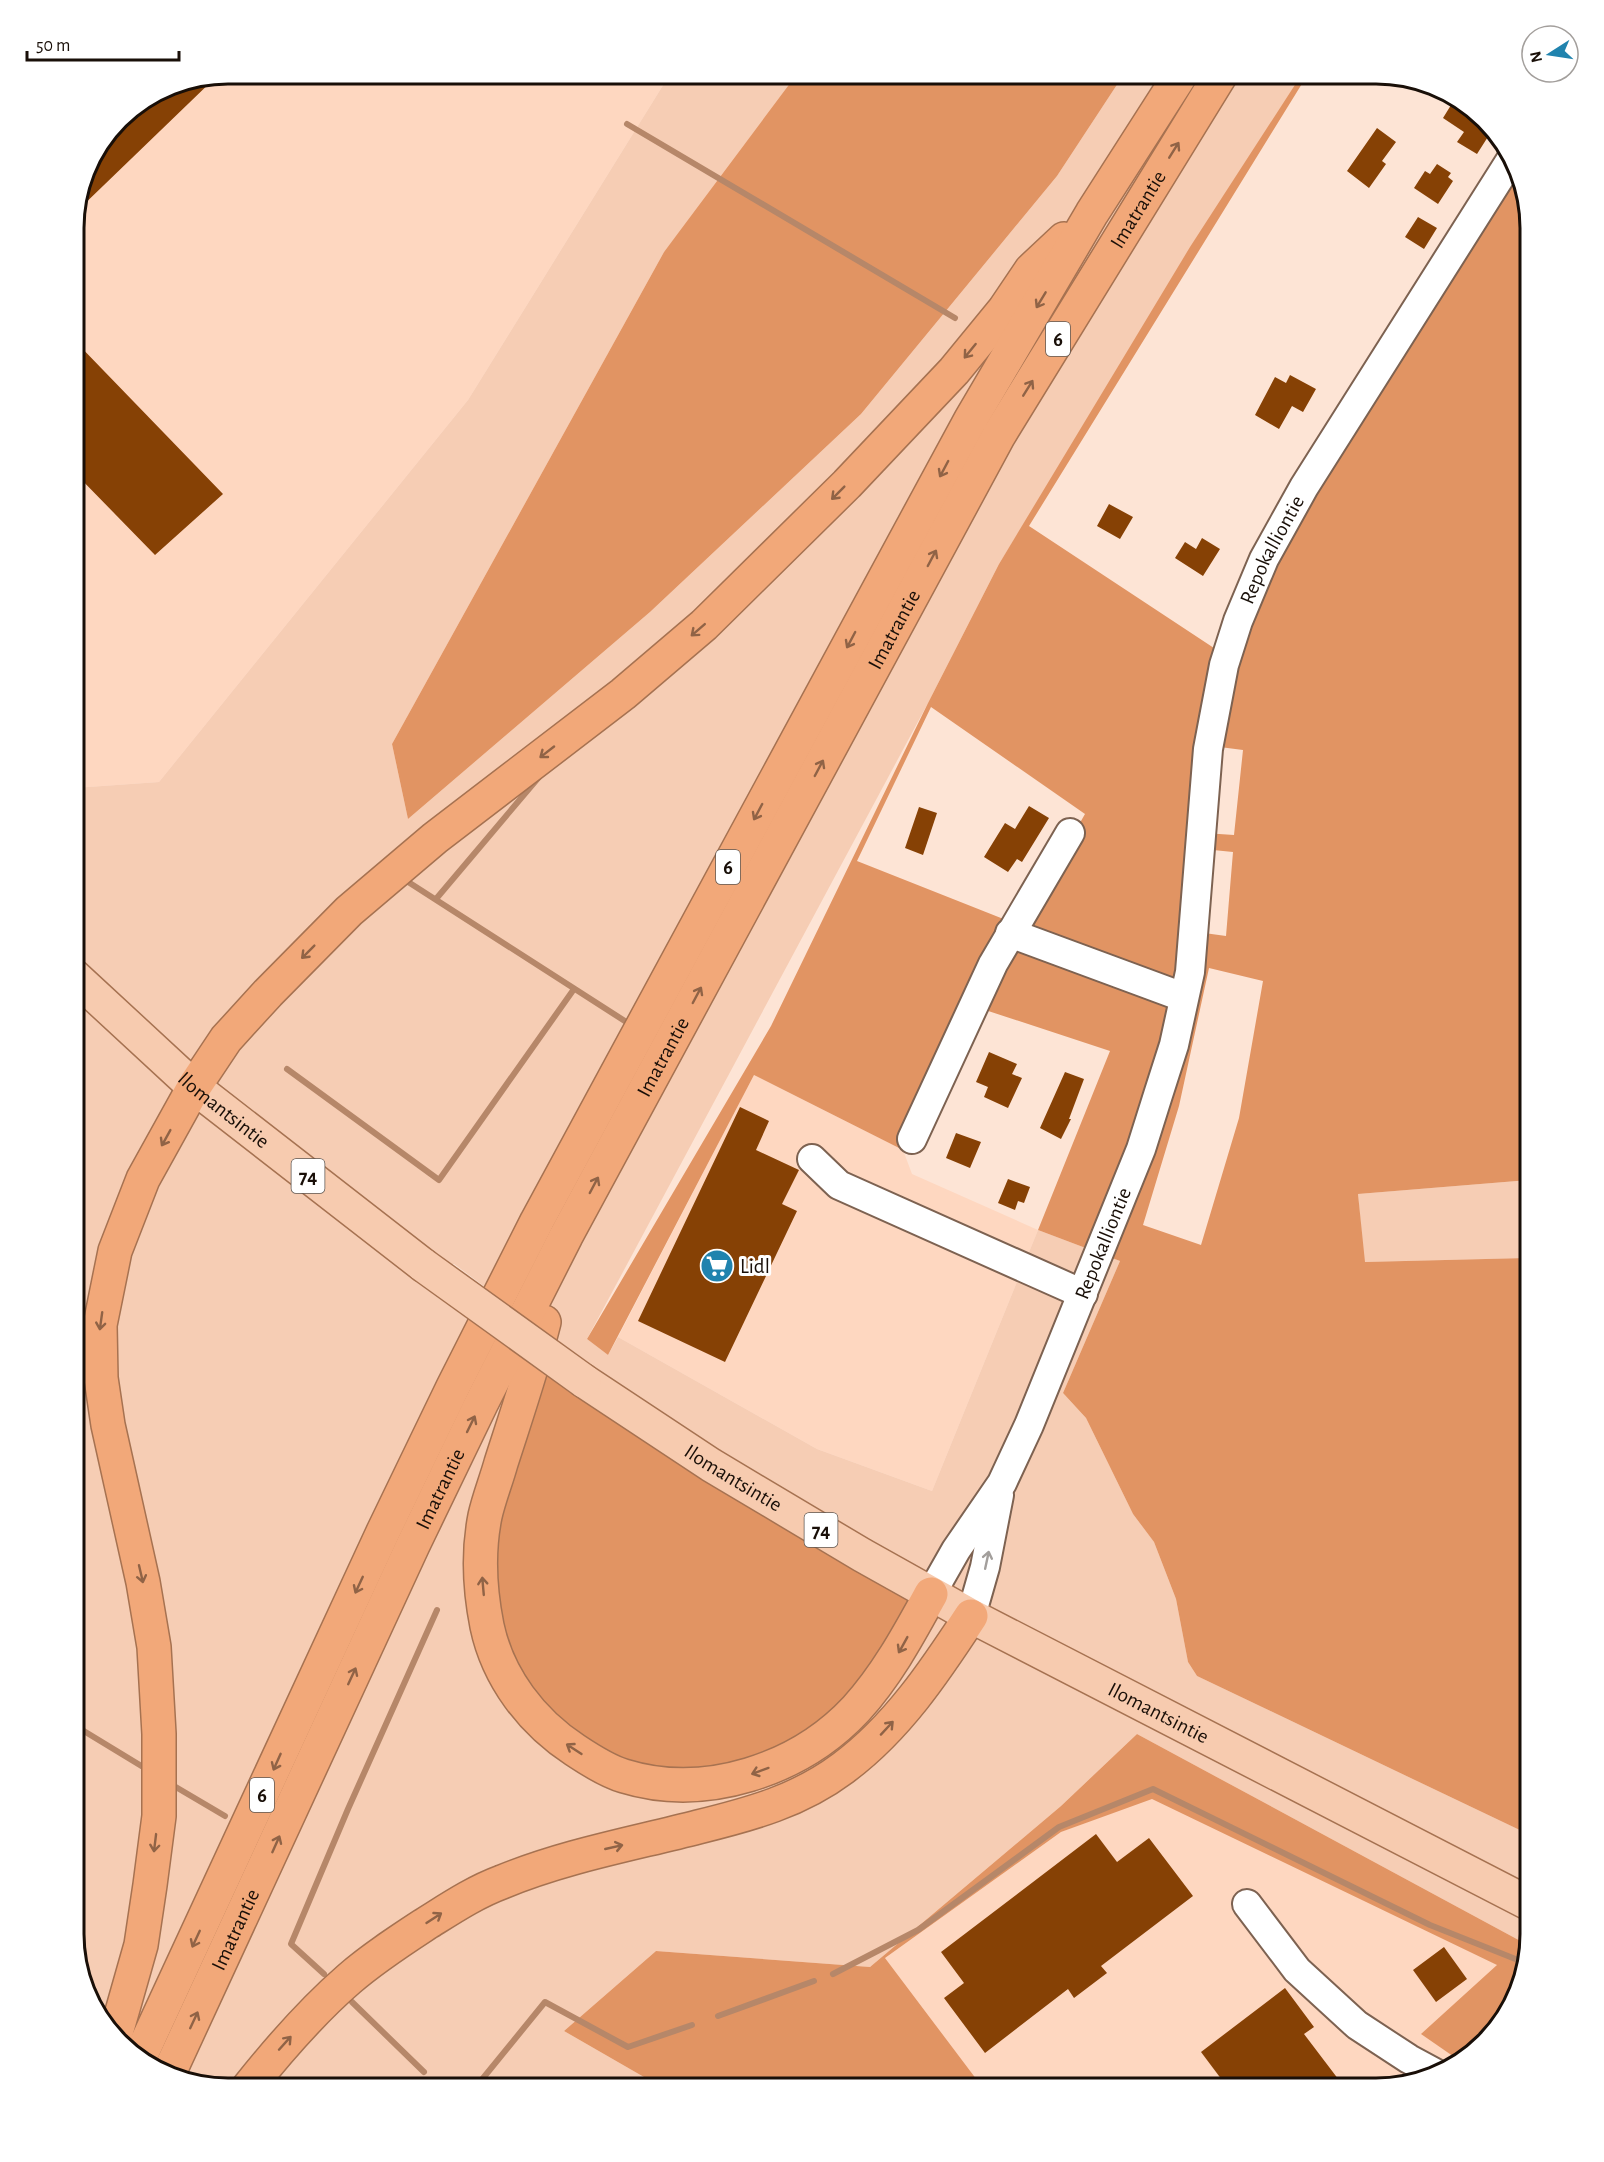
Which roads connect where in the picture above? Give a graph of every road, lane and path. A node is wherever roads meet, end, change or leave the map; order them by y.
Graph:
1 (1175, 84) edge
2 (1215, 84) edge
3 (1506, 167) edge
4 (1092, 213) junction
5 (1070, 833) dead end
6 (1010, 933) junction
7 (84, 985) edge
8 (1183, 997) junction
9 (194, 1087) junction
10 (912, 1139) dead end
11 (812, 1160) dead end
12 (566, 1236) junction
13 (1083, 1293) junction
14 (1002, 1483) junction
15 (931, 1594) junction
16 (971, 1616) junction
17 (1520, 1899) edge
18 (1246, 1904) dead end
19 (118, 2026) edge
20 (143, 2050) edge
21 (172, 2066) edge
22 (1427, 2069) edge
23 (256, 2078) edge

1 - 4 highway, Imatrantie / 6
12 -> 2 highway, Imatrantie / 6
3 - 8 street, Repokalliontie
4 -> 9 highway
4 -> 20 highway, Imatrantie / 6
5 - 6 street
6 - 8 street
6 - 10 street
7 - 9 main road, Ilomantsintie / 74
8 - 13 street, Repokalliontie
9 - 15 main road, Ilomantsintie / 74, bridge
9 -> 19 highway
11 - 13 street
15 -> 12 highway
21 -> 12 highway, Imatrantie / 6
13 - 14 street, Repokalliontie
14 - 15 street, Repokalliontie
16 -> 14 street, Repokalliontie
15 - 16 main road, Ilomantsintie / 74
16 - 17 main road, Ilomantsintie
23 -> 16 highway
18 - 22 street

